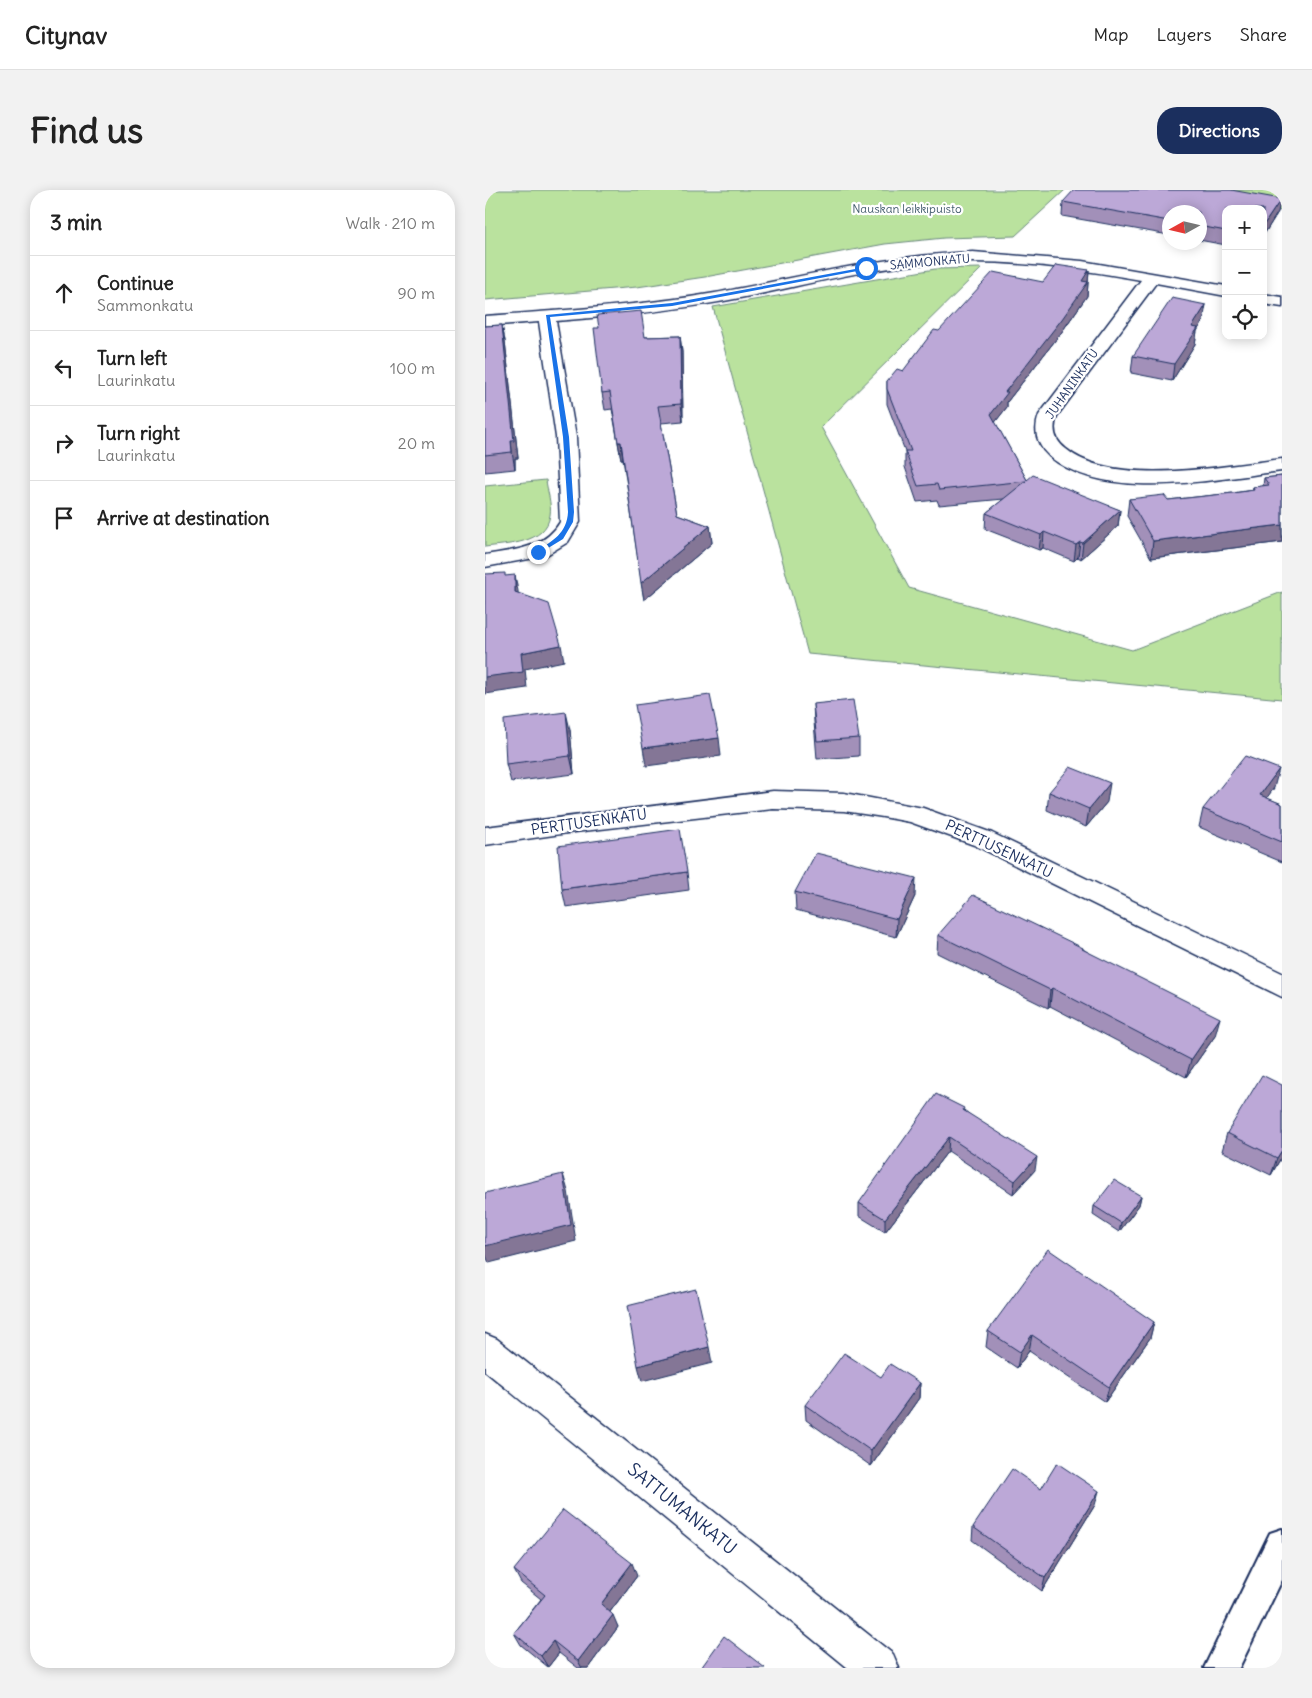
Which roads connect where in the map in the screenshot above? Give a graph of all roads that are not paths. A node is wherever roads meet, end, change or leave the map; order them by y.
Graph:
1 (1152, 277) junction
2 (1222, 290) edge
3 (1267, 300) edge
4 (1282, 302) edge
5 (547, 316) junction
6 (485, 320) edge
7 (1282, 465) edge
8 (485, 561) edge
9 (485, 836) edge
10 (1282, 986) edge
11 (485, 1350) edge
12 (1282, 1545) edge
13 (879, 1668) edge
14 (1221, 1668) edge

1 - 2 street, SAMMONKATU
1 - 5 street, SAMMONKATU
1 - 7 street, JUHANINKATU
3 - 4 street
5 - 6 street, SAMMONKATU
5 - 8 street
9 - 10 street, PERTTUSENKATU
11 - 13 street, SATTUMANKATU
12 - 14 lane

